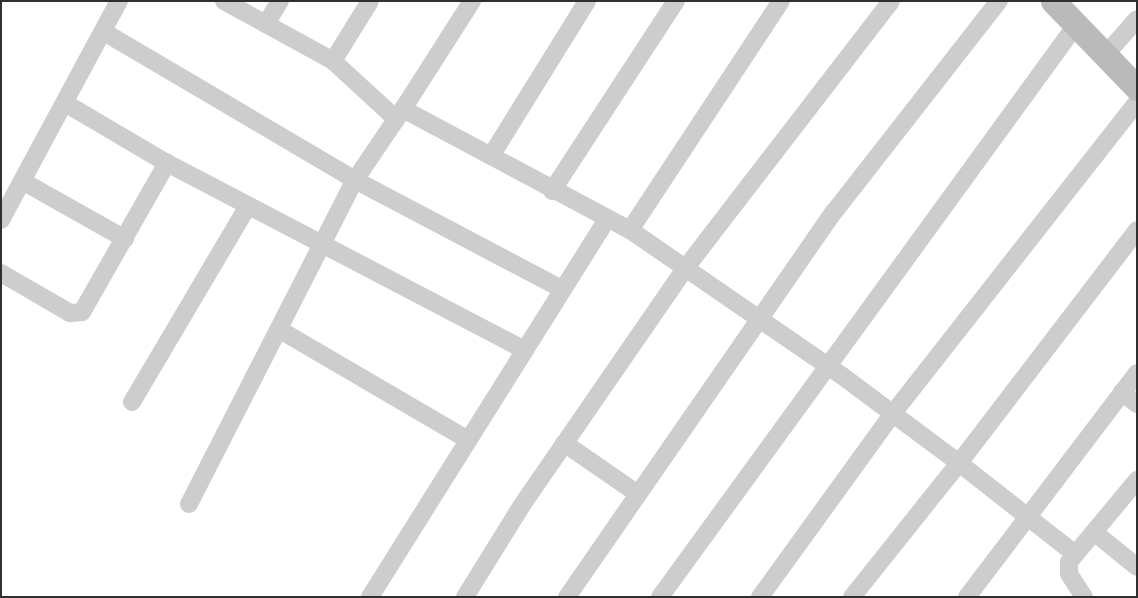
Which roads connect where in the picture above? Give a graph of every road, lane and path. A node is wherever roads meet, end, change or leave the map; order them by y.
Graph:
1 (119, 1) edge
2 (224, 1) edge
3 (280, 1) edge
4 (370, 1) edge
5 (472, 1) edge
6 (587, 1) edge
7 (676, 1) edge
8 (781, 1) edge
9 (891, 1) edge
10 (999, 1) edge
11 (1053, 1) edge
12 (1137, 19) edge
13 (266, 24) junction
14 (1076, 25) junction
15 (104, 32) junction
16 (1107, 54) junction
17 (333, 61) junction
18 (1137, 88) edge
19 (1137, 102) edge
20 (65, 103) junction
21 (399, 113) junction
22 (492, 156) junction
23 (167, 163) junction
24 (355, 180) junction
25 (24, 182) junction
26 (552, 191) junction
27 (248, 206) junction
28 (606, 219) junction
29 (1, 220) edge
30 (630, 230) junction
31 (1137, 230) edge
32 (125, 239) junction
33 (324, 244) junction
34 (684, 270) junction
35 (1, 273) edge
36 (562, 289) junction
37 (758, 320) junction
38 (280, 330) junction
39 (525, 350) junction
40 (826, 365) junction
41 (1137, 373) edge
42 (1122, 392) junction
43 (132, 402) dead end
44 (1137, 404) edge
45 (894, 412) junction
46 (468, 440) junction
47 (564, 443) junction
48 (959, 463) junction
49 (1137, 480) edge
50 (638, 494) junction
51 (189, 504) dead end
52 (1028, 516) junction
53 (1094, 532) junction
54 (1075, 554) junction
55 (1137, 567) edge
56 (370, 597) edge
57 (465, 597) edge
58 (567, 597) edge
59 (660, 597) edge
60 (760, 597) edge
61 (852, 597) edge
62 (967, 597) edge
63 (1084, 597) edge

1 - 15 street
2 - 13 street
3 - 13 street
4 - 17 street
5 - 21 street
6 - 22 street
7 - 26 street
8 - 30 street
9 - 34 street
10 - 37 street
11 - 14 street
12 - 16 street
13 - 17 street
14 - 16 street
14 - 40 street
15 - 20 street
15 - 24 street
16 - 18 street
17 - 21 street
19 - 45 street
20 - 23 street
20 - 25 street
21 - 22 street
21 - 24 street
22 - 26 street
23 - 27 street
23 - 32 street
24 - 33 street
24 - 36 street
25 - 29 street
25 - 32 street
26 - 28 street
27 - 33 street
27 - 43 street
28 - 30 street
28 - 36 street
30 - 34 street
31 - 48 street
32 - 35 street
33 - 38 street
33 - 39 street
34 - 37 street
34 - 47 street
36 - 39 street
37 - 40 street
37 - 50 street
38 - 46 street
38 - 51 street
39 - 46 street
40 - 45 street
40 - 59 street
41 - 42 street
42 - 44 street
42 - 52 street
45 - 48 street
45 - 60 street
46 - 56 street
47 - 50 street
47 - 57 street
48 - 52 street
48 - 61 street
49 - 53 street
50 - 58 street
52 - 54 street
52 - 62 street
53 - 54 street
53 - 55 street
54 - 63 street

